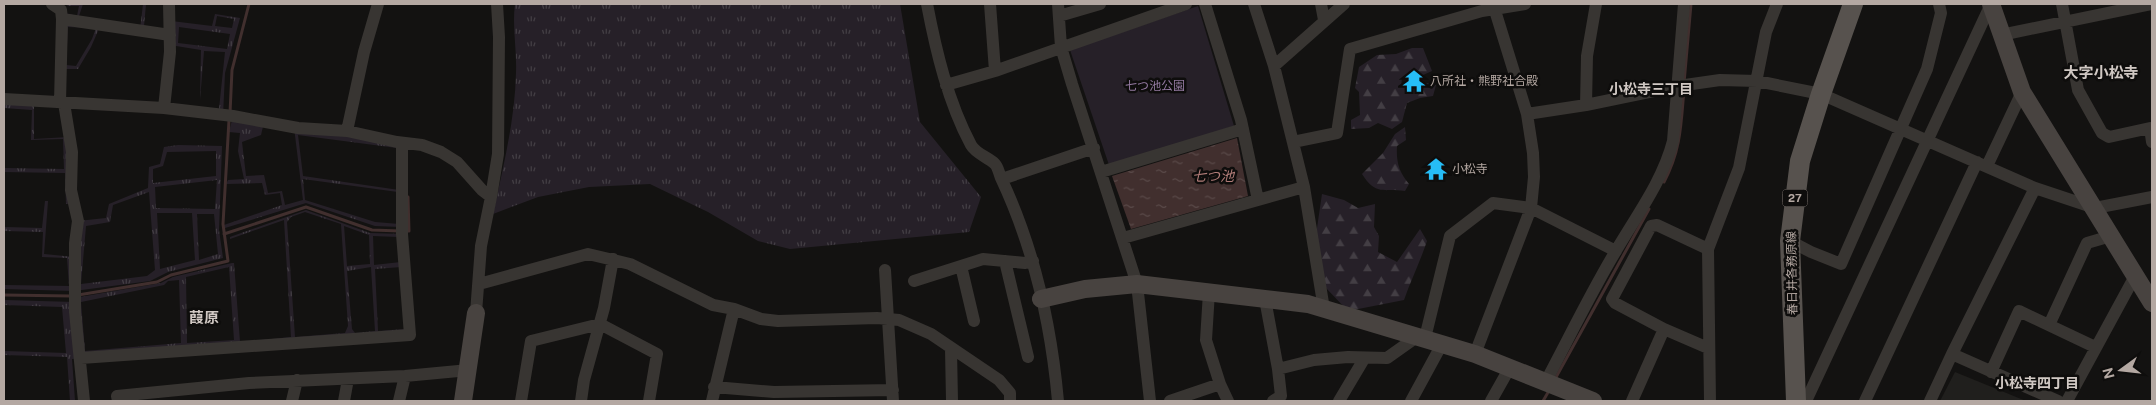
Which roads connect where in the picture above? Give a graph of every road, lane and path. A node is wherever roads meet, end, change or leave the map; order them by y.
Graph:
1 (52, 4) edge
2 (169, 4) edge
3 (378, 4) edge
4 (498, 4) edge
5 (927, 4) edge
6 (990, 4) edge
7 (1100, 4) edge
8 (1186, 4) edge
9 (1206, 4) edge
10 (1254, 4) edge
11 (1321, 4) edge
12 (1344, 4) edge
13 (1525, 4) edge
14 (1596, 4) edge
15 (1684, 4) edge
16 (1777, 4) edge
17 (1853, 4) edge
18 (1939, 4) edge
19 (1991, 4) edge
20 (2062, 4) edge
21 (2152, 4) edge
22 (1172, 6) edge
23 (1494, 7) edge
24 (1058, 10) edge
25 (62, 19) junction
26 (1324, 20) junction
27 (2065, 21) junction
28 (170, 35) junction
29 (2002, 35) junction
30 (1061, 47) junction
31 (1274, 66) junction
32 (996, 71) junction
33 (1757, 80) junction
34 (946, 85) junction
35 (1678, 86) junction
36 (2022, 92) junction
37 (1821, 94) junction
38 (4, 99) edge
39 (62, 103) junction
40 (1586, 105) junction
41 (164, 108) junction
42 (1526, 114) junction
43 (2151, 128) edge
44 (1243, 129) junction
45 (1899, 129) junction
46 (347, 131) junction
47 (1926, 140) junction
48 (1293, 142) junction
49 (2152, 142) edge
50 (402, 143) junction
51 (1094, 148) junction
52 (1982, 164) junction
53 (1101, 172) junction
54 (1002, 179) junction
55 (1304, 187) junction
56 (2035, 188) junction
57 (491, 197) junction
58 (2152, 197) edge
59 (1258, 200) junction
60 (1531, 208) junction
61 (2095, 208) junction
62 (2111, 236) junction
63 (1123, 238) junction
64 (1790, 241) junction
65 (1708, 249) junction
66 (1616, 250) junction
67 (613, 259) junction
68 (1005, 261) junction
69 (1033, 261) junction
70 (961, 266) junction
71 (885, 270) dead end
72 (2135, 276) junction
73 (914, 281) dead end
74 (479, 284) junction
75 (1137, 284) junction
76 (1209, 292) junction
77 (1041, 299) junction
78 (1265, 299) junction
79 (2152, 303) edge
80 (1324, 309) junction
81 (734, 310) junction
82 (476, 312) joint
83 (888, 318) junction
84 (974, 320) dead end
85 (600, 324) junction
86 (2049, 325) junction
87 (1664, 329) junction
88 (1422, 337) junction
89 (1442, 344) junction
90 (2096, 347) junction
91 (1708, 348) junction
92 (951, 349) junction
93 (1476, 354) junction
94 (1952, 354) junction
95 (1028, 356) dead end
96 (81, 358) junction
97 (1364, 359) junction
98 (1508, 368) junction
99 (1278, 369) junction
100 (469, 370) junction
101 (1991, 372) junction
102 (405, 376) junction
103 (348, 379) junction
104 (297, 380) junction
105 (1545, 383) junction
106 (1220, 384) junction
107 (714, 387) junction
108 (893, 395) edge
109 (1586, 400) edge
110 (84, 401) edge
111 (118, 401) edge
112 (292, 401) edge
113 (344, 401) edge
114 (400, 401) edge
115 (463, 401) edge
116 (521, 401) edge
117 (581, 401) edge
118 (649, 401) edge
119 (712, 401) edge
120 (952, 401) edge
121 (1010, 401) edge
122 (1058, 401) edge
123 (1150, 401) edge
124 (1170, 401) edge
125 (1228, 401) edge
126 (1273, 401) edge
127 (1339, 401) edge
128 (1411, 401) edge
129 (1491, 401) edge
130 (1632, 401) edge
131 (1710, 401) edge
132 (1796, 401) edge
133 (1806, 401) edge
134 (1865, 401) edge
135 (1930, 401) edge
136 (2058, 401) edge
137 (2067, 401) edge

1 - 25 street
2 - 28 street
3 - 46 street
4 - 57 street
5 - 34 street
6 - 32 street
7 - 24 street
8 - 22 street
9 - 44 street
10 - 31 street
11 - 26 street
12 - 26 street
13 - 23 street
14 - 40 street
15 - 35 street
16 - 33 street
17 - 37 main road, 春日井各務原線 / 27
18 - 45 street
19 - 29 street
19 - 47 street
20 - 27 street
21 - 27 street
22 - 30 street
23 - 42 street
23 - 48 street
24 - 30 street
25 - 28 street
25 - 39 street
26 - 31 street
27 - 29 street
27 - 43 street
28 - 41 street
29 - 36 street
30 - 32 street
30 - 51 street
31 - 48 street
32 - 34 street
33 - 35 street
33 - 37 street
33 - 65 street
34 - 54 street
35 - 40 street
35 - 66 street
36 - 52 street
36 - 61 street
37 - 45 street
37 - 64 main road, 春日井各務原線 / 27
38 - 39 street
39 - 41 street
39 - 96 street
40 - 42 street
41 - 46 street
42 - 60 street
43 - 49 street
44 - 53 street
44 - 59 street
45 - 47 street
45 - 64 street
46 - 50 street
47 - 52 street
47 - 133 street
48 - 55 street
50 - 57 street
50 - 96 street
51 - 53 street
51 - 54 street
52 - 56 street
52 - 134 street
53 - 63 street
54 - 69 street
55 - 59 street
55 - 80 street
56 - 61 street
56 - 94 street
57 - 74 street
58 - 61 street
59 - 63 street
60 - 66 street
60 - 88 street
60 - 93 street
61 - 62 street
62 - 72 street
62 - 86 street
63 - 75 street
64 - 132 main road, 春日井各務原線 / 27
65 - 87 street
65 - 91 street
66 - 105 street
67 - 74 street
67 - 81 street
67 - 85 street
68 - 69 street
68 - 70 street
68 - 95 street
69 - 77 street
70 - 73 street
70 - 84 street
71 - 83 street
72 - 79 street
72 - 90 street
74 - 82 street
75 - 76 street
75 - 77 street
75 - 123 street
76 - 78 street
76 - 106 street
77 - 122 street
78 - 80 street
78 - 99 street
80 - 88 street
81 - 83 street
81 - 107 street
82 - 100 street
83 - 92 street
83 - 108 street
85 - 116 street
85 - 117 street
85 - 118 street
86 - 90 street
86 - 101 street
87 - 91 street
87 - 130 street
88 - 89 street
88 - 97 street
89 - 93 street
89 - 128 street
90 - 137 street
91 - 131 street
92 - 120 street
92 - 121 street
93 - 98 street
94 - 101 street
94 - 135 street
96 - 110 street
97 - 99 street
97 - 127 street
98 - 105 street
98 - 129 street
99 - 126 street
100 - 102 street
100 - 115 street
101 - 136 street
102 - 103 street
102 - 114 street
103 - 104 street
103 - 113 street
104 - 111 street
104 - 112 street
105 - 109 street
106 - 124 street
106 - 125 street
107 - 108 street
107 - 119 street

